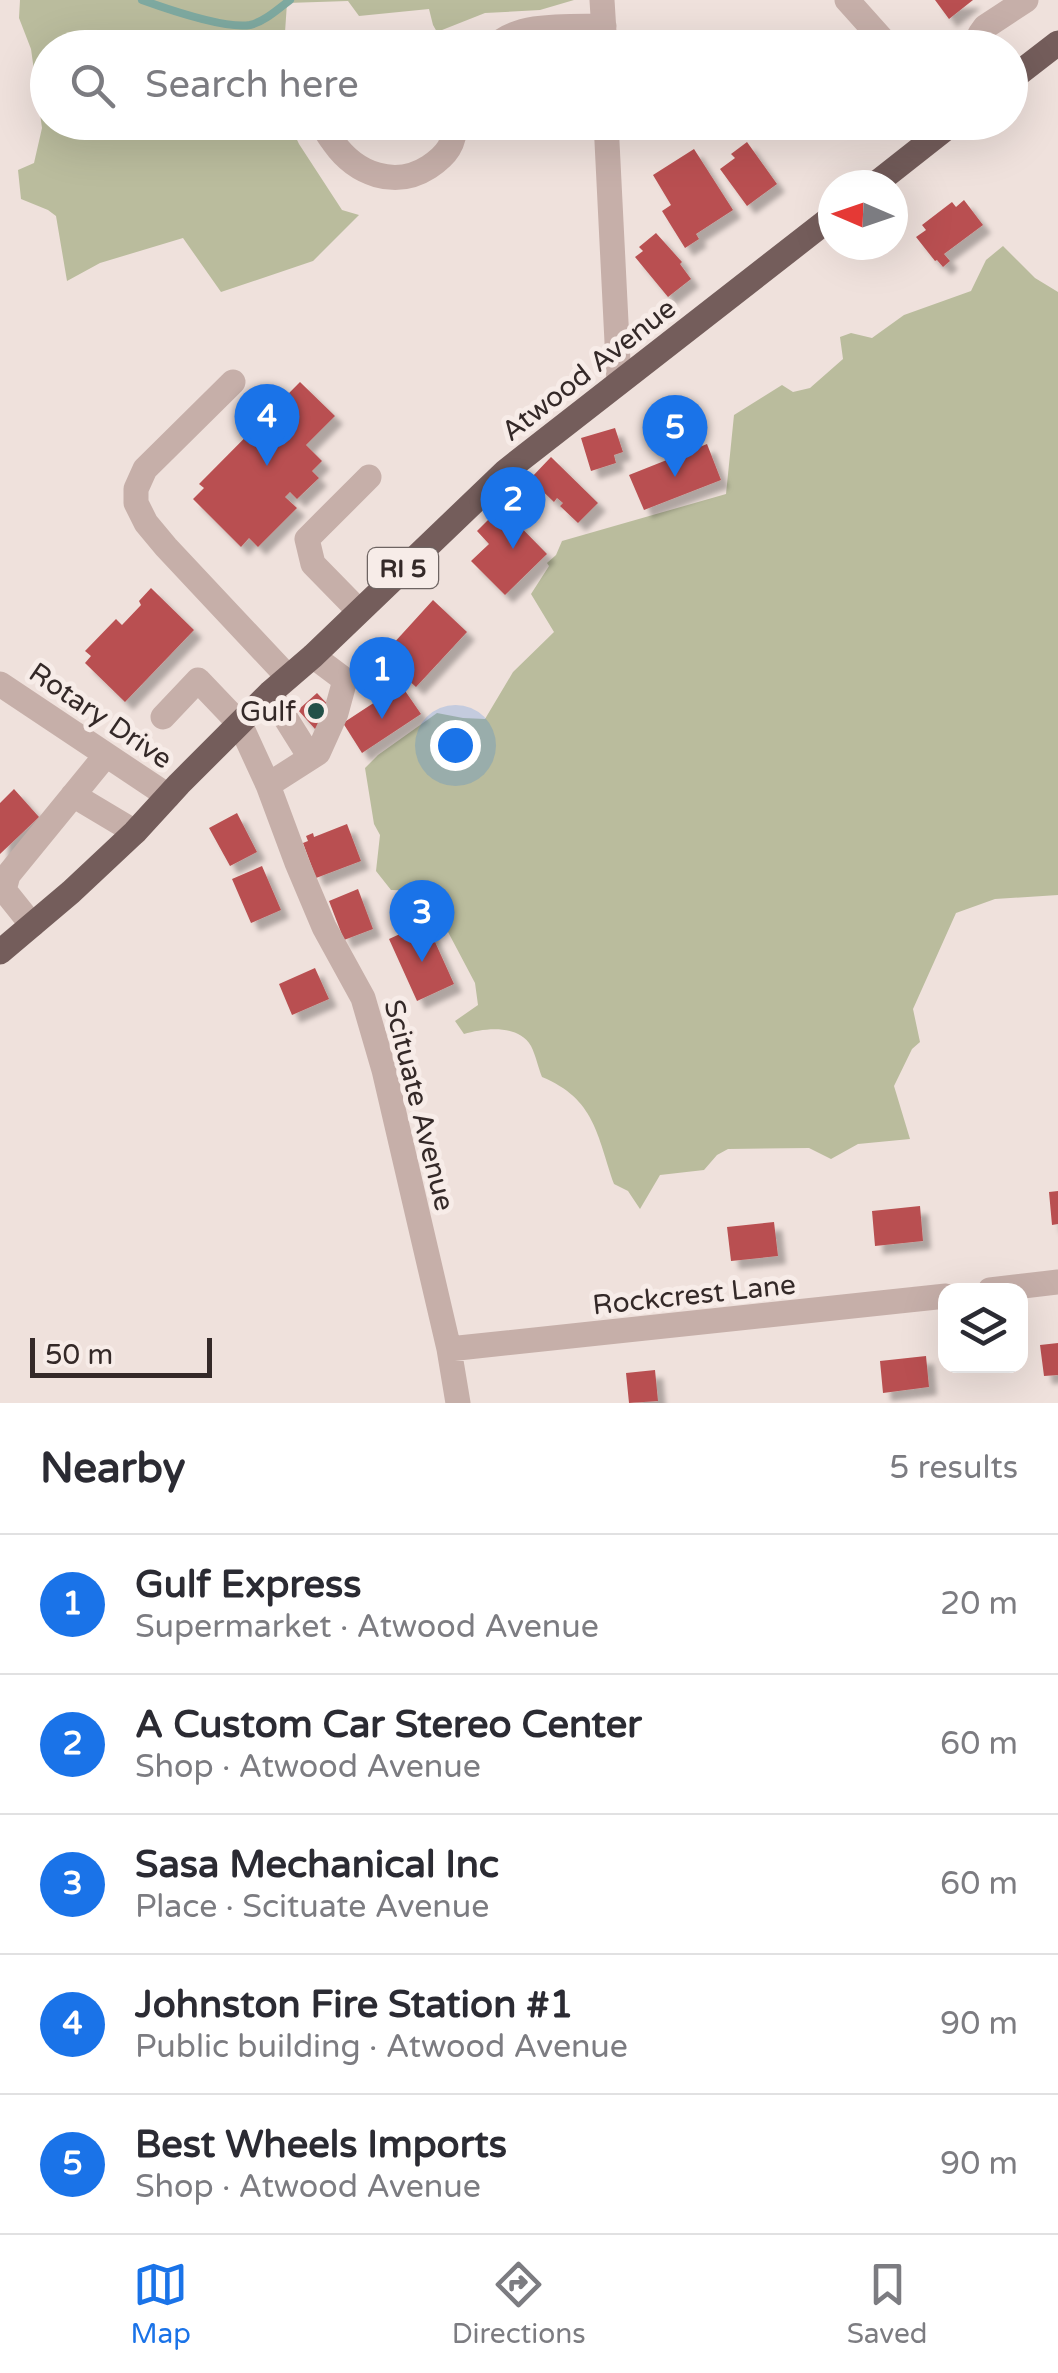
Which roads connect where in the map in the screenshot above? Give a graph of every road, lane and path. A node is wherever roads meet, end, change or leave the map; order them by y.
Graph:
1 (848, 0) edge
2 (1026, 0) edge
3 (603, 24) edge
4 (527, 30) edge
5 (874, 30) edge
6 (983, 30) edge
7 (1058, 44) edge
8 (1028, 67) edge
9 (332, 140) edge
10 (454, 140) edge
11 (607, 140) edge
12 (931, 140) edge
13 (893, 170) edge
14 (818, 228) edge
15 (233, 382) dead end
16 (619, 382) junction
17 (370, 477) dead end
18 (358, 610) junction
19 (313, 656) junction
20 (0, 684) edge
21 (279, 685) junction
22 (162, 717) dead end
23 (240, 724) junction
24 (106, 755) junction
25 (310, 758) junction
26 (268, 785) junction
27 (73, 795) junction
28 (168, 796) junction
29 (134, 832) junction
30 (32, 924) junction
31 (0, 952) edge
32 (1058, 1282) edge
33 (1028, 1286) edge
34 (938, 1297) edge
35 (449, 1349) junction
36 (458, 1403) edge

1 - 5 street
2 - 6 street
3 - 4 street
7 - 8 main road
9 - 10 street
11 - 16 street
12 - 13 main road
14 - 16 main road, Atwood Avenue / RI 5
15 - 21 street
16 - 18 main road, Atwood Avenue / RI 5
17 - 18 street
18 - 19 main road, Atwood Avenue / RI 5
19 - 21 main road, Atwood Avenue / RI 5
19 - 25 street
20 - 24 street, Rotary Drive
21 - 23 main road, Atwood Avenue / RI 5
21 - 25 street
22 - 23 street, Scituate Avenue
23 - 26 street, Scituate Avenue
23 - 28 main road, Atwood Avenue / RI 5
24 - 27 street
24 - 28 street, Rotary Drive
25 - 26 street
26 - 35 street, Scituate Avenue
27 - 29 street
27 - 30 street
28 - 29 main road, Atwood Avenue / RI 5
29 - 30 main road, Atwood Avenue / RI 5
30 - 31 main road, Atwood Avenue / RI 5
32 - 33 street
34 - 35 street, Rockcrest Lane
35 - 36 street, Scituate Avenue

